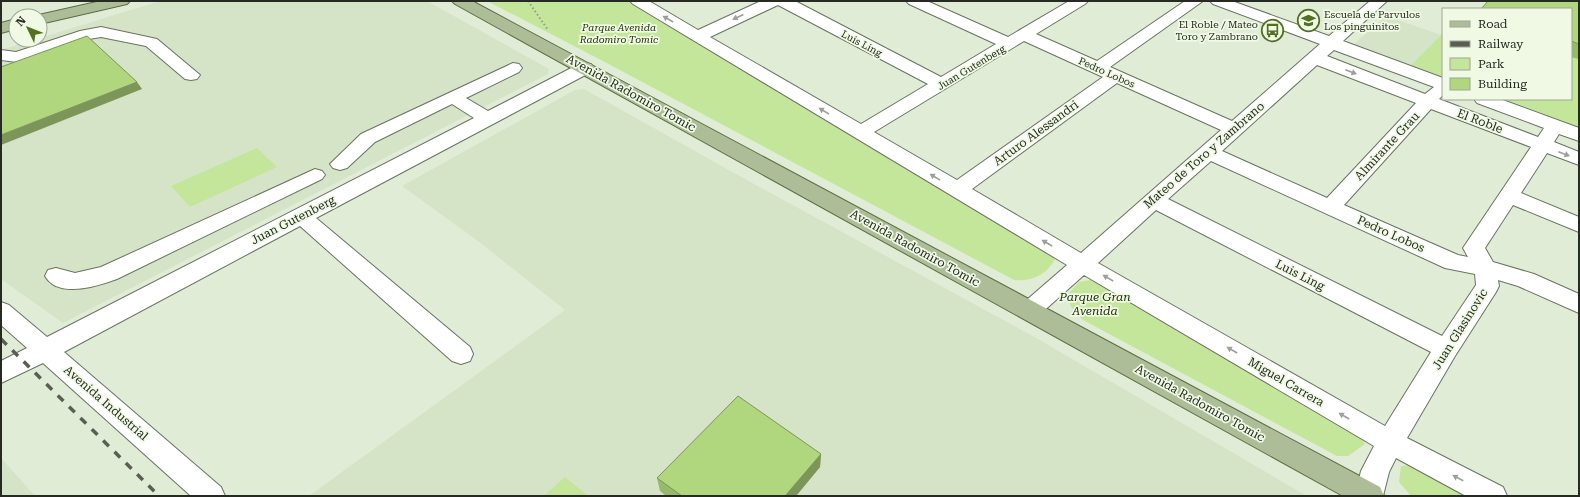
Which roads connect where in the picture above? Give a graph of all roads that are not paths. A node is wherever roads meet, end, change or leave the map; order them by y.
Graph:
1 (98, 1) edge
2 (122, 1) edge
3 (460, 1) edge
4 (638, 1) edge
5 (774, 1) edge
6 (783, 1) edge
7 (914, 1) edge
8 (945, 1) edge
9 (1080, 1) edge
10 (1195, 1) edge
11 (1220, 1) edge
12 (1379, 1) edge
13 (931, 9) junction
14 (48, 12) edge
15 (48, 17) edge
16 (1024, 35) junction
17 (698, 36) junction
18 (1332, 43) junction
19 (1009, 44) junction
20 (1, 55) edge
21 (1315, 58) junction
22 (513, 68) dead end
23 (585, 68) junction
24 (1098, 68) junction
25 (191, 75) dead end
26 (1116, 76) junction
27 (942, 84) junction
28 (1442, 84) edge
29 (1442, 85) edge
30 (452, 98) junction
31 (1485, 100) edge
32 (1428, 101) junction
33 (489, 119) junction
34 (1555, 126) junction
35 (1234, 129) junction
36 (861, 132) junction
37 (1579, 135) edge
38 (1542, 145) junction
39 (1207, 152) junction
40 (1579, 159) edge
41 (340, 164) dead end
42 (315, 175) dead end
43 (957, 190) junction
44 (1509, 196) junction
45 (1153, 200) junction
46 (1330, 207) junction
47 (246, 208) junction
48 (301, 216) junction
49 (1579, 225) edge
50 (270, 232) junction
51 (1081, 263) junction
52 (1485, 268) junction
53 (56, 276) dead end
54 (1579, 304) edge
55 (1030, 310) junction
56 (1, 311) edge
57 (45, 349) junction
58 (1446, 349) junction
59 (462, 354) dead end
60 (1, 373) edge
61 (1390, 442) junction
62 (211, 496) edge
63 (1369, 496) edge
64 (1493, 496) edge

1 - 14 main road
2 - 15 main road
3 - 23 main road, Avenida Radomiro Tomic
17 -> 4 street
5 -> 17 street
6 - 27 street, Luis Ling
7 - 13 street
8 - 13 street
9 - 16 street, Juan Gutenberg
10 - 24 street
11 - 18 street
12 - 18 street, Mateo de Toro y Zambrano
13 - 19 street
16 - 19 street, Juan Gutenberg
16 - 24 street, Pedro Lobos
36 -> 17 street
18 - 21 street, Mateo de Toro y Zambrano
18 - 28 street
19 - 27 street, Juan Gutenberg
20 - 25 street
21 -> 32 street, El Roble
21 - 35 street, Mateo de Toro y Zambrano
22 - 30 street
23 - 33 street, Juan Gutenberg
23 - 55 main road, Avenida Radomiro Tomic
24 - 26 street, Pedro Lobos
26 - 35 street, Pedro Lobos
26 - 43 street, Arturo Alessandri
27 - 36 street, Juan Gutenberg
29 - 32 street, Almirante Grau
30 - 33 street
30 - 41 street
31 - 34 street, El Roble
32 - 38 street, El Roble
32 - 46 street, Almirante Grau
33 - 48 street, Juan Gutenberg
34 - 37 street, El Roble
34 - 38 street, Juan Glasinovic
35 - 39 street, Mateo de Toro y Zambrano
43 -> 36 street
38 -> 40 street, El Roble
38 - 44 street, Juan Glasinovic
39 - 45 street, Mateo de Toro y Zambrano
39 - 46 street, Pedro Lobos
42 - 47 street
51 -> 43 street
44 - 49 street
44 - 52 street, Juan Glasinovic
45 - 51 street, Mateo de Toro y Zambrano
45 - 58 street, Luis Ling
46 - 52 street, Pedro Lobos
47 - 50 street
47 - 53 street
48 - 50 street, Juan Gutenberg
48 - 59 street
50 - 57 street, Juan Gutenberg
51 - 55 street, Mateo de Toro y Zambrano
61 -> 51 street, Miguel Carrera
52 - 54 street, Pedro Lobos
52 - 58 street, Juan Glasinovic
55 - 63 main road, Avenida Radomiro Tomic
56 - 57 street, Avenida Industrial
57 - 60 street, Juan Gutenberg
57 - 62 street, Avenida Industrial
58 - 61 street, Juan Glasinovic
61 - 63 street, Juan Glasinovic
64 -> 61 street, Miguel Carrera

